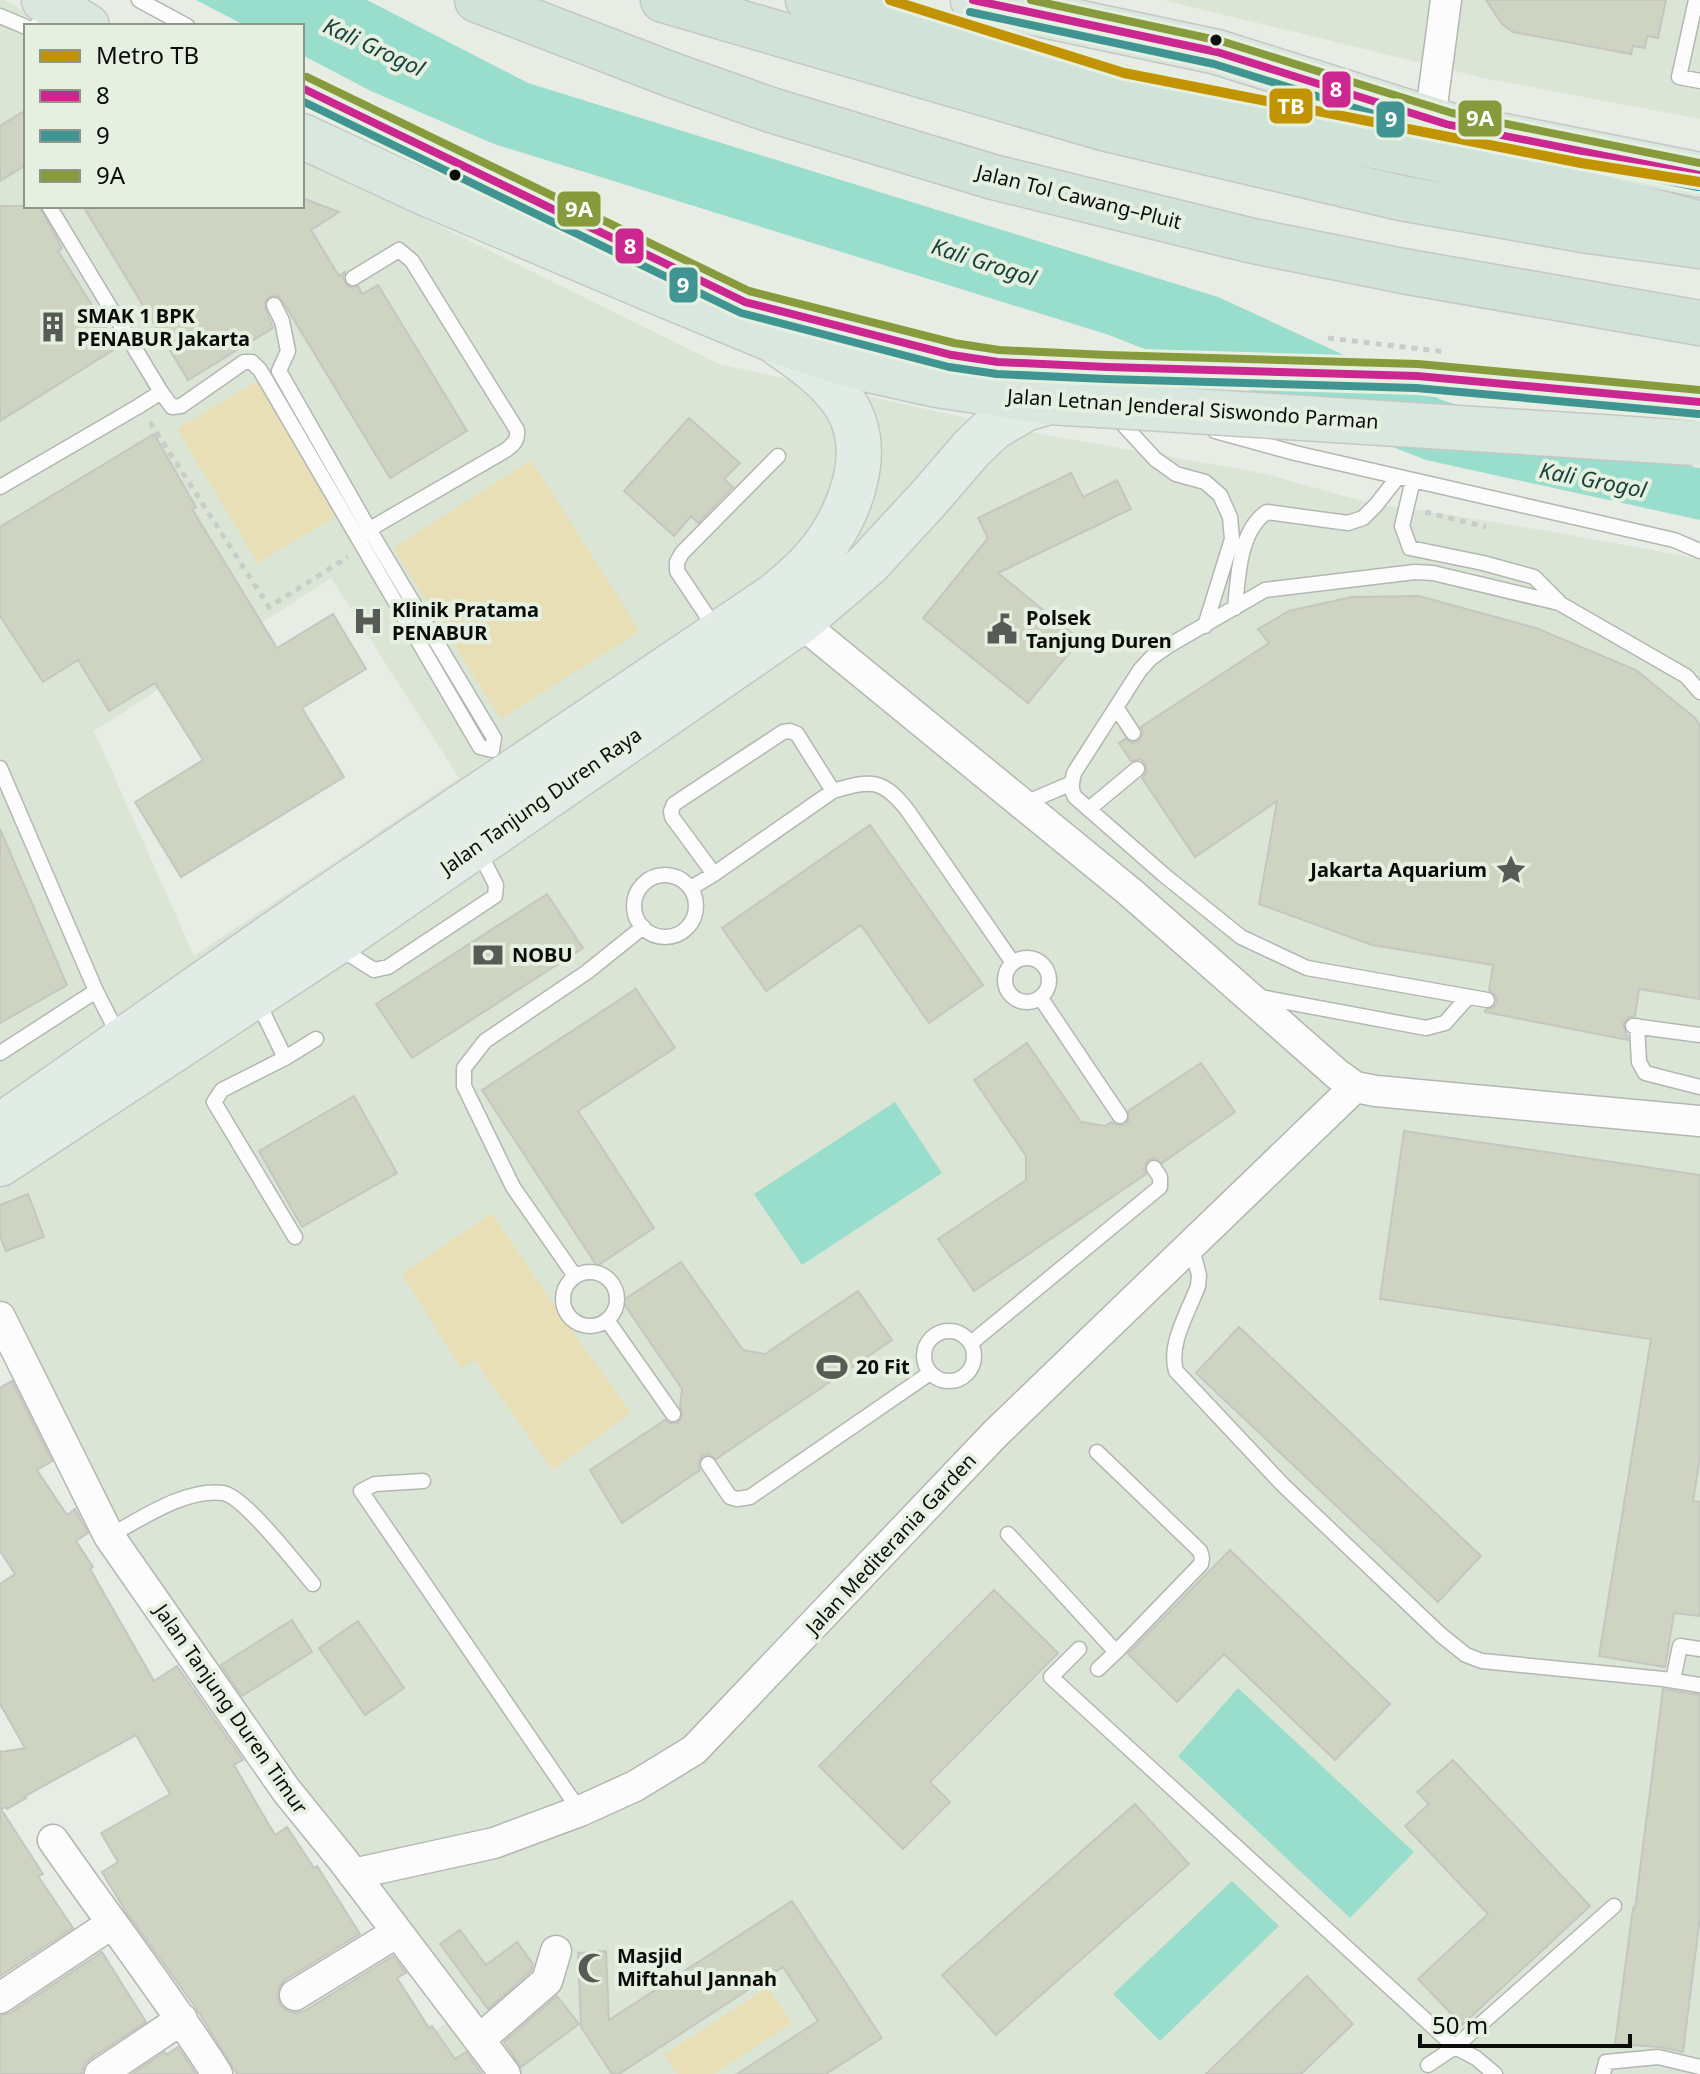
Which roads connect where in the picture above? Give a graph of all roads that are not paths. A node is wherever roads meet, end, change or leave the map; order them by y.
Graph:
1 (139, 0) edge
2 (477, 0) edge
3 (663, 0) edge
4 (808, 0) edge
5 (973, 0) edge
6 (1446, 0) edge
7 (1696, 0) edge
8 (1068, 10) edge
9 (0, 16) edge
10 (50, 18) edge
11 (183, 24) edge
12 (1700, 81) edge
13 (304, 89) edge
14 (1430, 120) junction
15 (304, 137) edge
16 (1700, 175) edge
17 (50, 208) edge
18 (1700, 223) edge
19 (1700, 246) edge
20 (353, 278) dead end
21 (274, 305) dead end
22 (1700, 323) edge
23 (771, 339) junction
24 (161, 392) junction
25 (1109, 404) junction
26 (1042, 411) junction
27 (1148, 424) dead end
28 (1207, 429) dead end
29 (1698, 430) edge
30 (778, 456) dead end
31 (1413, 480) junction
32 (0, 487) edge
33 (369, 529) junction
34 (359, 542) junction
35 (1700, 551) edge
36 (1559, 603) junction
37 (1235, 608) junction
38 (787, 609) junction
39 (1205, 626) junction
40 (719, 633) junction
41 (1700, 692) edge
42 (1116, 707) junction
43 (1133, 733) dead end
44 (500, 762) junction
45 (0, 768) edge
46 (1137, 769) dead end
47 (1072, 783) junction
48 (833, 791) junction
49 (1023, 804) junction
50 (1089, 809) junction
51 (714, 874) junction
52 (691, 888) junction
53 (322, 926) junction
54 (643, 927) junction
55 (1013, 963) junction
56 (1238, 987) junction
57 (96, 991) junction
58 (255, 996) junction
59 (1040, 997) junction
60 (1468, 997) junction
61 (1487, 1000) dead end
62 (1700, 1035) edge
63 (316, 1039) dead end
64 (121, 1042) junction
65 (0, 1053) edge
66 (285, 1058) junction
67 (1355, 1087) junction
68 (1700, 1087) edge
69 (1120, 1116) dead end
70 (1700, 1121) edge
71 (0, 1126) edge
72 (0, 1164) edge
73 (1154, 1168) dead end
74 (295, 1237) dead end
75 (1191, 1245) junction
76 (575, 1276) junction
77 (0, 1317) edge
78 (607, 1320) junction
79 (971, 1343) junction
80 (930, 1373) junction
81 (673, 1414) dead end
82 (1097, 1452) dead end
83 (708, 1464) dead end
84 (423, 1481) dead end
85 (1008, 1534) dead end
86 (109, 1536) junction
87 (313, 1584) dead end
88 (1079, 1649) dead end
89 (1700, 1649) edge
90 (1116, 1652) junction
91 (1098, 1669) dead end
92 (1673, 1680) junction
93 (1700, 1685) edge
94 (580, 1811) junction
95 (53, 1840) dead end
96 (353, 1874) junction
97 (1614, 1906) dead end
98 (111, 1924) junction
99 (396, 1933) junction
100 (556, 1951) dead end
101 (295, 1995) dead end
102 (0, 1998) edge
103 (182, 2019) junction
104 (479, 2040) junction
105 (1455, 2047) junction
106 (1428, 2065) dead end
107 (1700, 2067) edge
108 (1604, 2068) edge
109 (100, 2074) edge
110 (217, 2074) edge
111 (505, 2074) edge
112 (1495, 2074) edge

1 - 11 lane
2 - 22 highway, Jalan Tol Cawang–Pluit
3 - 19 highway
4 - 18 highway
5 - 8 highway
6 - 14 street
7 - 12 lane
8 - 14 highway
9 - 10 lane
13 - 25 lane
14 - 16 highway
15 - 23 highway, Jalan Letnan Jenderal Siswondo Parman
17 - 24 lane
20 - 33 lane
21 - 33 lane
23 - 26 highway, Jalan Letnan Jenderal Siswondo Parman
23 - 38 main road, Jalan Tanjung Duren Raya
24 - 32 lane
24 - 34 lane
25 - 26 highway, Jalan Letnan Jenderal Siswondo Parman
25 - 27 lane
25 - 29 highway, Jalan Letnan Jenderal Siswondo Parman, bridge
25 - 29 lane
25 - 39 lane
26 - 38 main road, Jalan Tanjung Duren Raya
28 - 31 lane
30 - 40 lane
31 - 35 lane
31 - 36 lane
31 - 37 lane
33 - 34 lane
33 - 44 lane
34 - 44 lane
36 - 37 lane
36 - 41 lane
37 - 39 lane
38 - 40 main road, Jalan Tanjung Duren Raya
38 - 49 street
38 - 53 main road, Jalan Tanjung Duren Raya
39 - 42 lane
40 - 44 main road, Jalan Tanjung Duren Raya
42 - 43 lane
42 - 47 lane
44 - 53 main road, Jalan Tanjung Duren Raya
45 - 57 lane
46 - 50 lane
47 - 49 lane
47 - 50 lane
48 - 51 lane
48 - 51 lane
48 - 55 lane
49 - 56 street
50 - 60 lane
51 - 52 lane
52 - 54 lane
52 - 54 lane
53 - 58 main road, Jalan Tanjung Duren Raya
53 - 64 main road, Jalan Tanjung Duren Raya
54 - 76 lane
55 - 59 lane
55 - 59 lane
56 - 60 lane
56 - 67 street
57 - 64 lane
57 - 65 lane
58 - 66 lane
58 - 72 main road, Jalan Tanjung Duren Raya
59 - 69 lane
60 - 61 lane
62 - 68 lane
63 - 66 lane
64 - 71 main road, Jalan Tanjung Duren Raya
66 - 74 lane
67 - 70 street
67 - 75 street, Jalan Mediterania Garden
73 - 79 lane
75 - 92 lane
75 - 94 street, Jalan Mediterania Garden
76 - 78 lane
76 - 78 lane
77 - 86 street, Jalan Tanjung Duren Timur
78 - 81 lane
79 - 80 lane
79 - 80 lane
80 - 83 lane
82 - 90 lane
84 - 94 lane
85 - 90 lane
86 - 87 lane
86 - 96 street, Jalan Tanjung Duren Timur
88 - 105 lane
89 - 92 lane
90 - 91 lane
92 - 93 lane
94 - 96 street, Jalan Mediterania Garden
95 - 98 street
96 - 99 street, Jalan Tanjung Duren Timur
97 - 105 lane
98 - 102 street
98 - 103 street
99 - 101 street
99 - 104 street, Jalan Tanjung Duren Timur
100 - 104 street
103 - 109 street
103 - 110 street
104 - 111 street, Jalan Tanjung Duren Timur
105 - 106 lane
105 - 112 lane
107 - 108 lane

